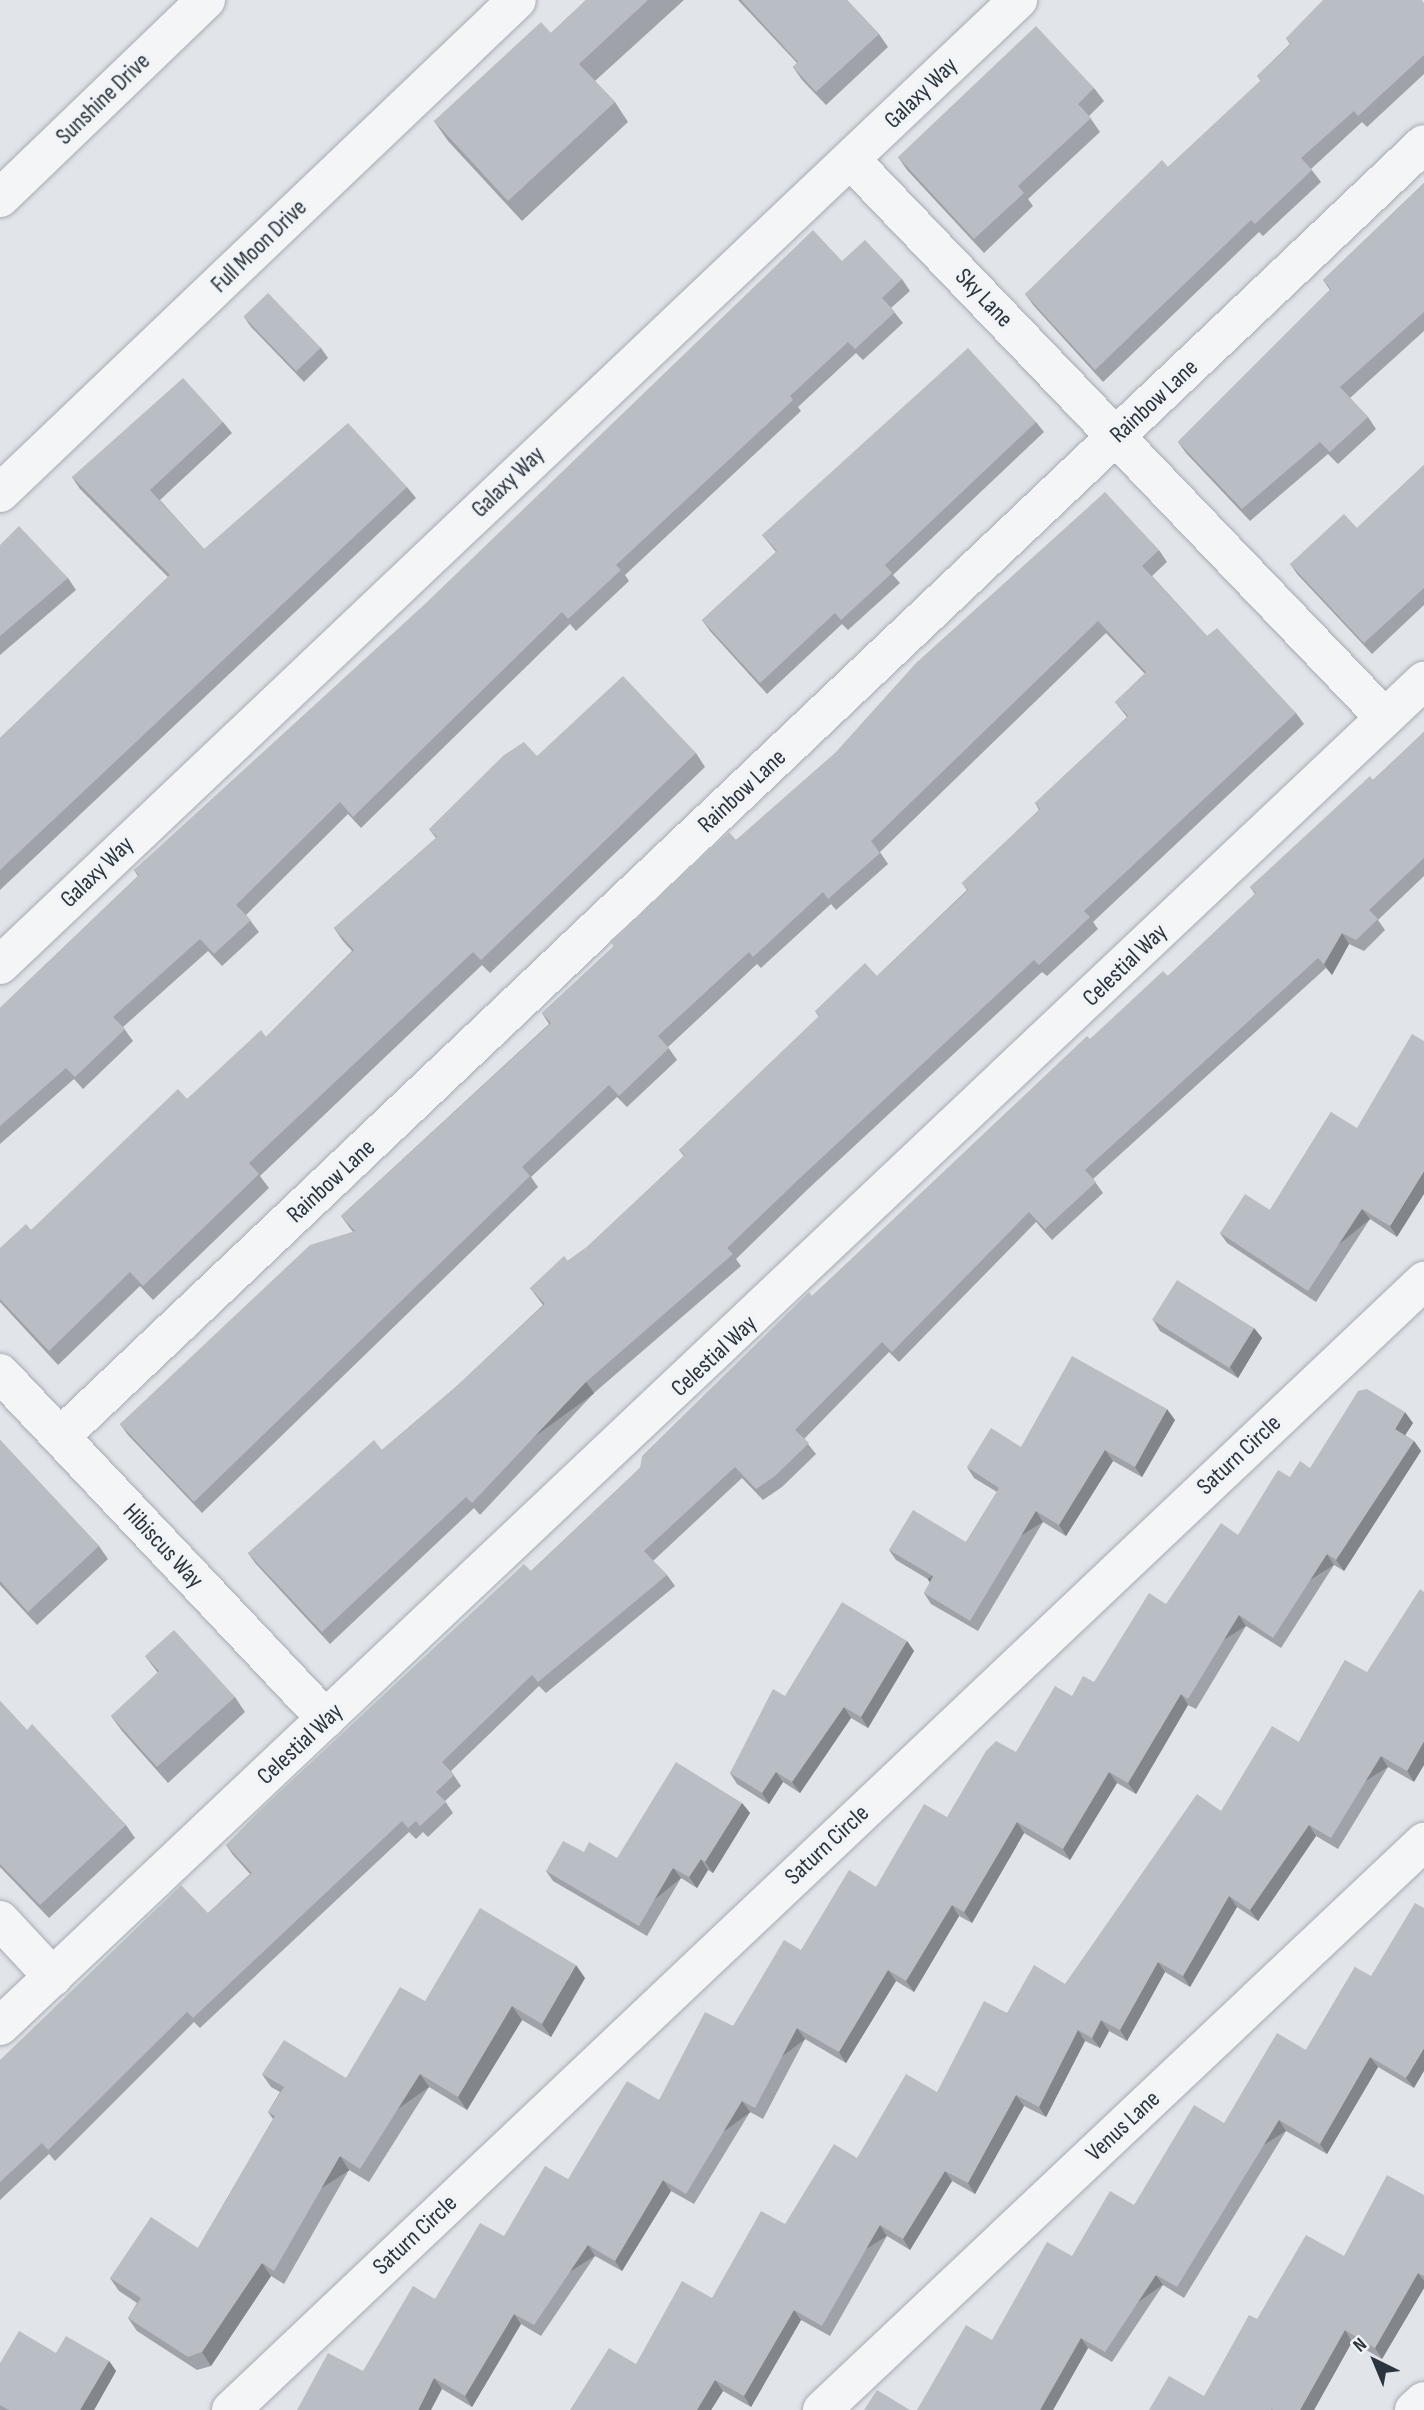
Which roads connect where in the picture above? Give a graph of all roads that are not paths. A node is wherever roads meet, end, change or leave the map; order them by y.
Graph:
1 (206, 0) edge
2 (517, 0) edge
3 (1018, 0) edge
4 (1424, 145) edge
5 (851, 160) junction
6 (0, 198) edge
7 (1116, 436) junction
8 (0, 493) edge
9 (1424, 681) edge
10 (1385, 718) junction
11 (0, 965) edge
12 (1424, 1280) edge
13 (0, 1373) edge
14 (60, 1437) junction
15 (326, 1720) junction
16 (1424, 1842) edge
17 (0, 1920) edge
18 (53, 1977) junction
19 (0, 2026) edge
20 (1424, 2401) edge
21 (231, 2410) edge
22 (822, 2410) edge
23 (1414, 2410) edge

1 - 6 street, Sunshine Drive
2 - 8 street, Full Moon Drive
3 - 5 street, Galaxy Way
4 - 7 street, Rainbow Lane
5 - 7 street, Sky Lane
5 - 11 street, Galaxy Way
7 - 10 street, Sky Lane
7 - 14 street, Rainbow Lane
9 - 10 street, Celestial Way
10 - 15 street, Celestial Way
12 - 21 street, Saturn Circle
13 - 14 street, Hibiscus Way
14 - 15 street, Hibiscus Way
15 - 18 street, Celestial Way
16 - 22 street, Venus Lane
17 - 18 street
18 - 19 street, Celestial Way
20 - 23 street

